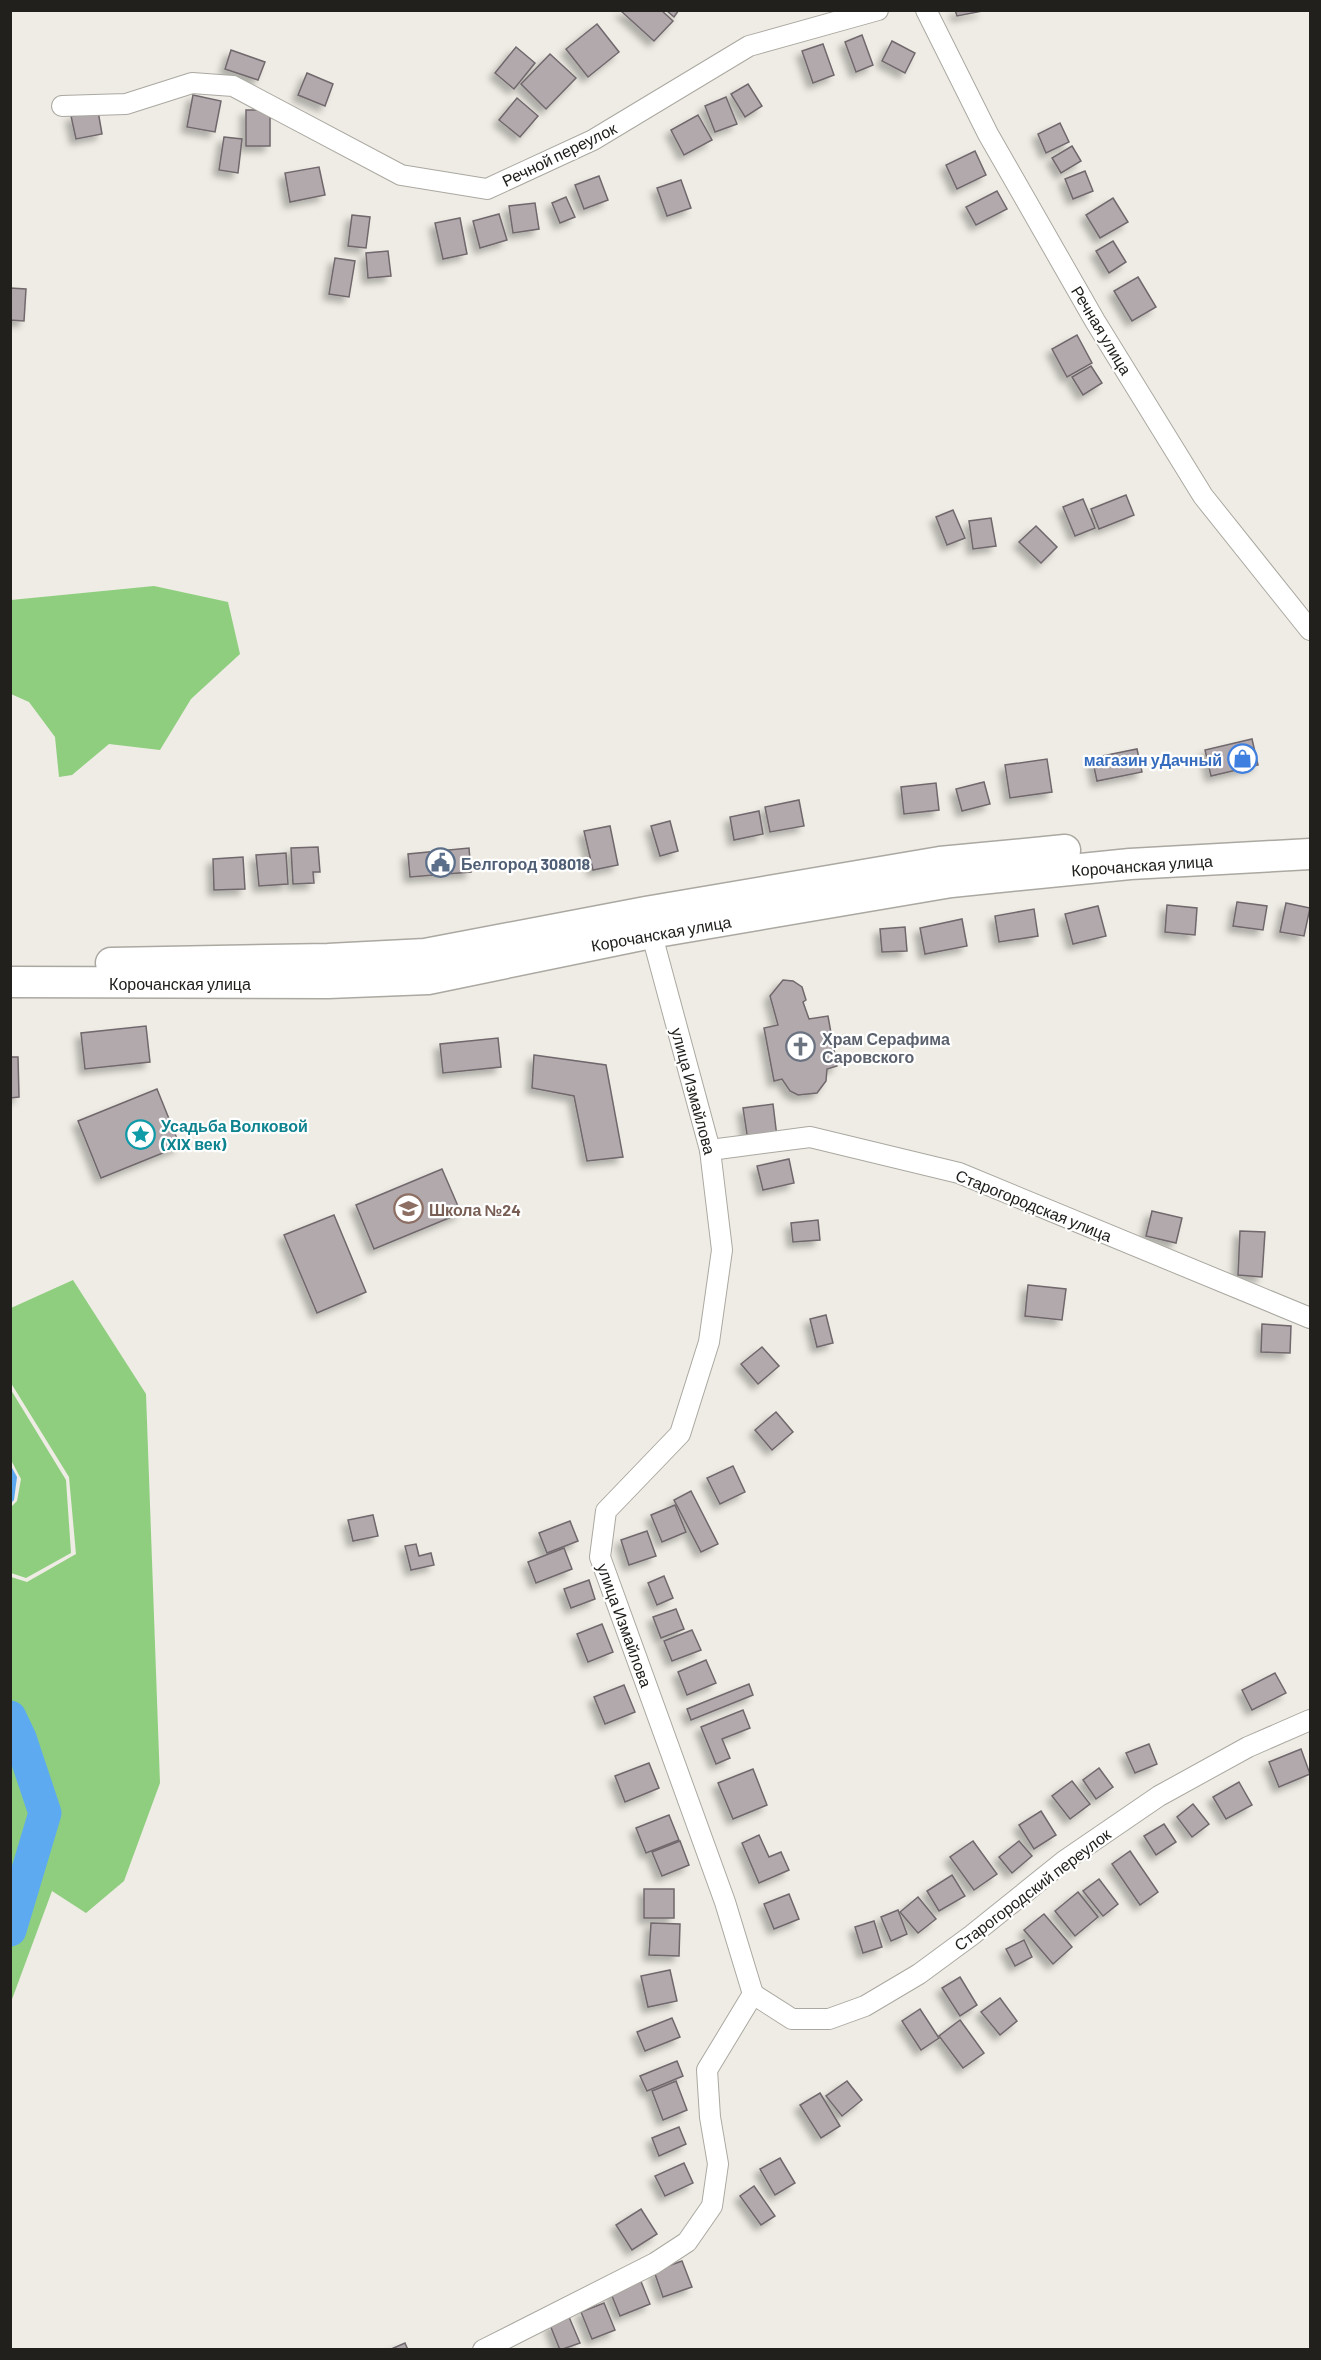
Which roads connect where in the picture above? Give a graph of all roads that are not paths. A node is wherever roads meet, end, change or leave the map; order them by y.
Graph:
1 (878, 10) edge
2 (926, 10) edge
3 (62, 106) dead end
4 (1311, 630) edge
5 (1311, 834) edge
6 (1311, 854) edge
7 (648, 923) junction
8 (10, 962) edge
9 (10, 982) edge
10 (711, 1150) junction
11 (1311, 1318) edge
12 (1311, 1720) edge
13 (753, 1994) junction
14 (483, 2349) edge

1 - 3 street, Речной переулок
2 - 4 street, Речная улица
5 - 7 main road, Корочанская улица
6 - 7 main road, Корочанская улица
7 - 8 main road, Корочанская улица
7 - 9 main road, Корочанская улица
7 - 10 street, улица Измайлова
10 - 11 street, Старогородская улица
10 - 13 street, улица Измайлова
12 - 13 street, Старогородский переулок
13 - 14 street

